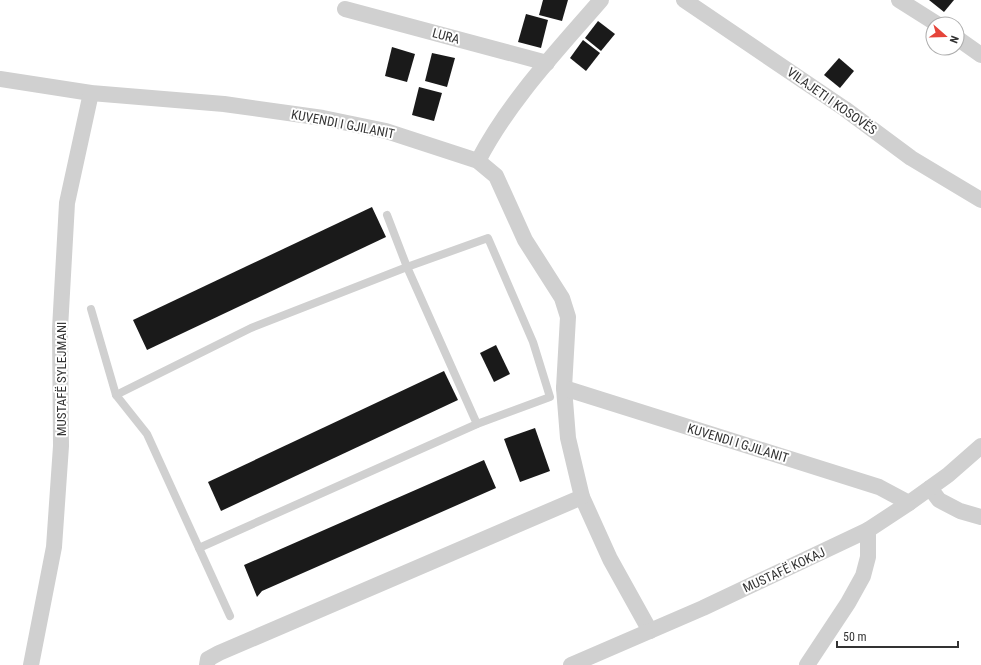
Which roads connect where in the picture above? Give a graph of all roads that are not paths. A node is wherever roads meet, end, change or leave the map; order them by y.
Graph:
1 (601, 0) edge
2 (684, 0) edge
3 (899, 0) edge
4 (345, 9) dead end
5 (925, 16) edge
6 (965, 44) edge
7 (981, 55) edge
8 (546, 63) junction
9 (0, 79) edge
10 (91, 93) junction
11 (478, 161) junction
12 (981, 200) edge
13 (387, 215) dead end
14 (406, 267) junction
15 (91, 309) dead end
16 (564, 388) junction
17 (116, 395) junction
18 (550, 397) junction
19 (477, 424) junction
20 (981, 446) edge
21 (930, 488) junction
22 (582, 497) junction
23 (909, 503) junction
24 (981, 517) edge
25 (868, 530) junction
26 (199, 548) junction
27 (230, 616) dead end
28 (650, 631) junction
29 (31, 665) edge
30 (206, 665) edge
31 (571, 665) edge
32 (808, 665) edge

1 - 8 street
2 - 12 street, VILAJETI I KOSOVËS
3 - 5 street
4 - 8 street, LURA
6 - 7 street
8 - 11 street
9 - 10 street, KUVENDI I GJILANIT
10 - 11 street, KUVENDI I GJILANIT
10 - 29 street, MUSTAFË SYLEJMANI
11 - 16 street, KUVENDI I GJILANIT
13 - 14 lane
14 - 17 lane
14 - 18 lane
14 - 19 lane
15 - 17 lane
16 - 18 lane
16 - 22 street
16 - 23 street, KUVENDI I GJILANIT
17 - 26 lane
18 - 19 lane
19 - 26 lane
20 - 21 street, MUSTAFË KOKAJ
21 - 23 street, MUSTAFË KOKAJ
21 - 24 street
22 - 28 street
22 - 30 street
23 - 25 street, MUSTAFË KOKAJ
25 - 28 street, MUSTAFË KOKAJ
25 - 32 street
26 - 27 lane
28 - 31 street, MUSTAFË KOKAJ

